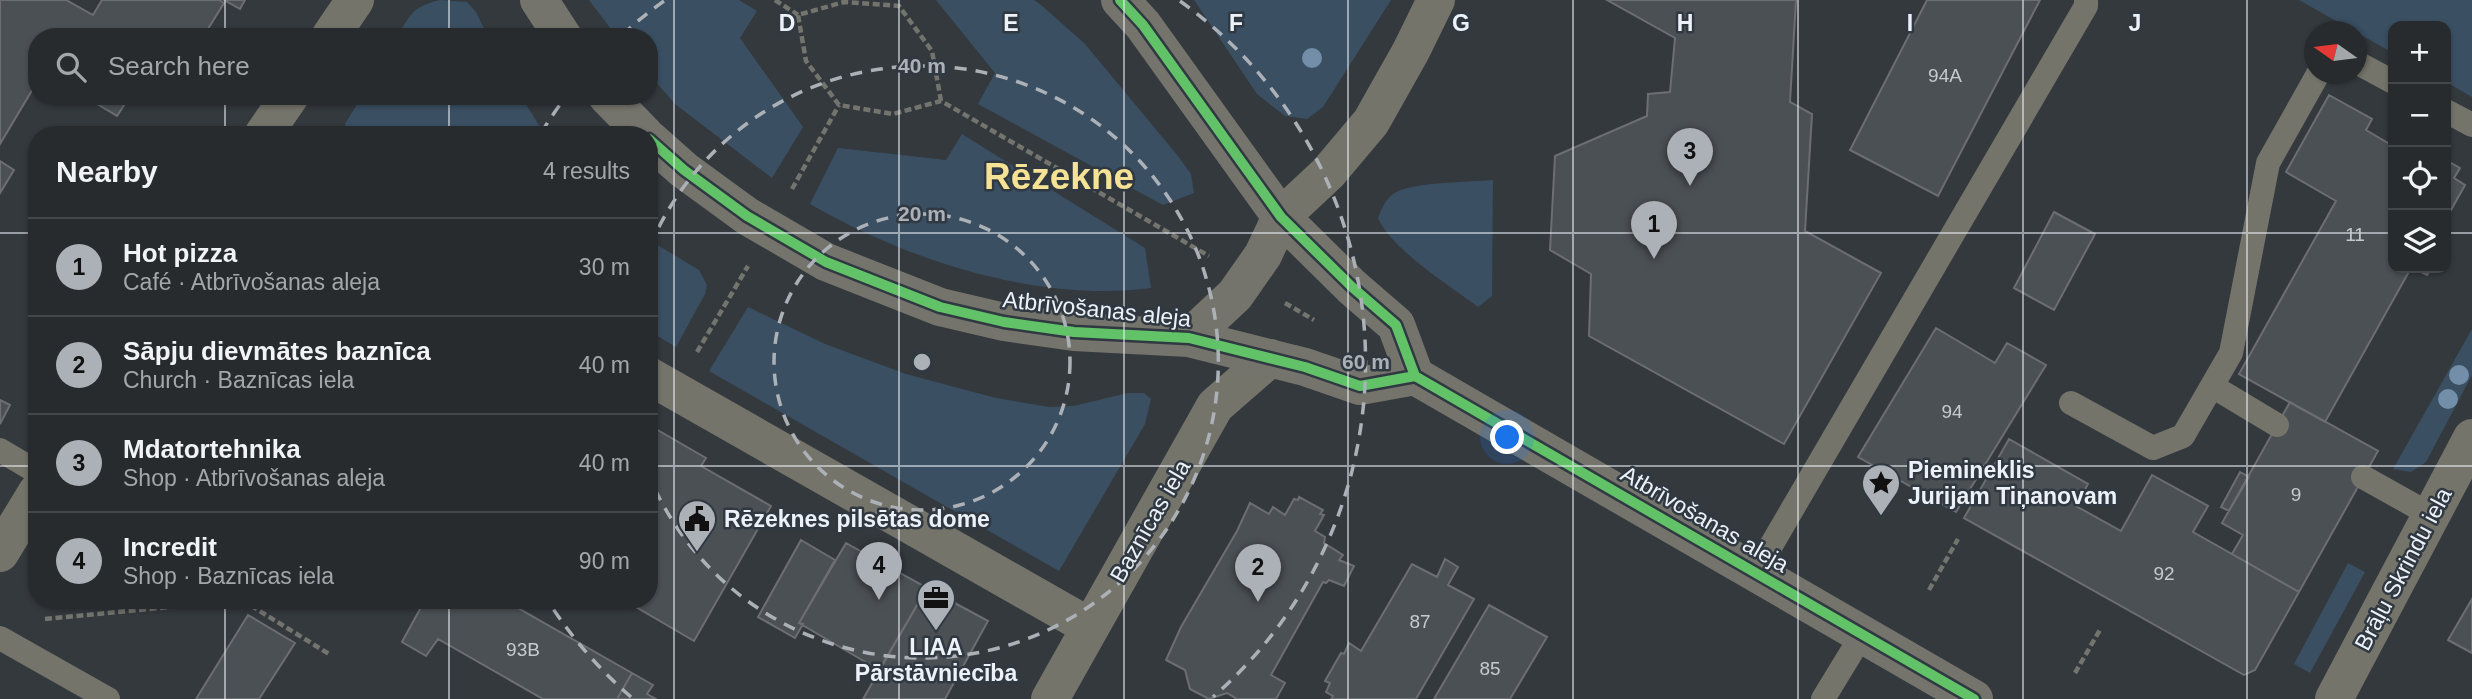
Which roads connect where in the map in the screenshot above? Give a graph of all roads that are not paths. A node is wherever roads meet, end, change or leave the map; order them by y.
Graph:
1 (355, 0) edge
2 (538, 0) edge
3 (1120, 0) edge
4 (1436, 0) edge
5 (2086, 0) edge
6 (336, 28) edge
7 (557, 28) edge
8 (2367, 68) edge
9 (2388, 79) edge
10 (2312, 84) edge
11 (284, 105) edge
12 (616, 105) edge
13 (2451, 114) edge
14 (2472, 125) edge
15 (269, 126) edge
16 (636, 126) edge
17 (658, 147) edge
18 (1281, 217) junction
19 (1189, 338) junction
20 (1270, 358) junction
21 (1415, 376) junction
22 (663, 383) edge
23 (2212, 386) junction
24 (2071, 403) dead end
25 (2277, 425) dead end
26 (2472, 438) edge
27 (0, 450) edge
28 (28, 467) edge
29 (2364, 477) dead end
30 (28, 507) edge
31 (2431, 515) junction
32 (0, 553) edge
33 (1755, 573) junction
34 (1090, 627) junction
35 (1862, 635) junction
36 (0, 638) edge
37 (108, 699) edge
38 (1050, 699) edge
39 (1823, 699) edge
40 (1974, 699) edge
41 (2334, 699) edge

1 - 6 street
2 - 7 main road
3 - 18 main road
4 - 18 street
5 - 33 lane
8 - 9 lane
10 - 23 lane
11 - 15 street
12 - 16 main road
13 - 14 lane
17 - 19 main road, Atbrīvošanas aleja
18 - 19 main road
18 - 21 main road
19 - 20 main road, Atbrīvošanas aleja
20 - 21 main road, Atbrīvošanas aleja
20 - 34 street, Baznīcas iela
21 - 33 main road, Atbrīvošanas aleja
22 - 34 street
23 - 24 lane
23 - 25 lane
26 - 31 street, Brāļu Skrindu iela
27 - 28 lane
29 - 31 lane
30 - 32 street
31 - 41 street, Brāļu Skrindu iela
33 - 35 main road, Atbrīvošanas aleja
34 - 38 street, Baznīcas iela
35 - 39 lane
35 - 40 main road, Atbrīvošanas aleja
36 - 37 lane

